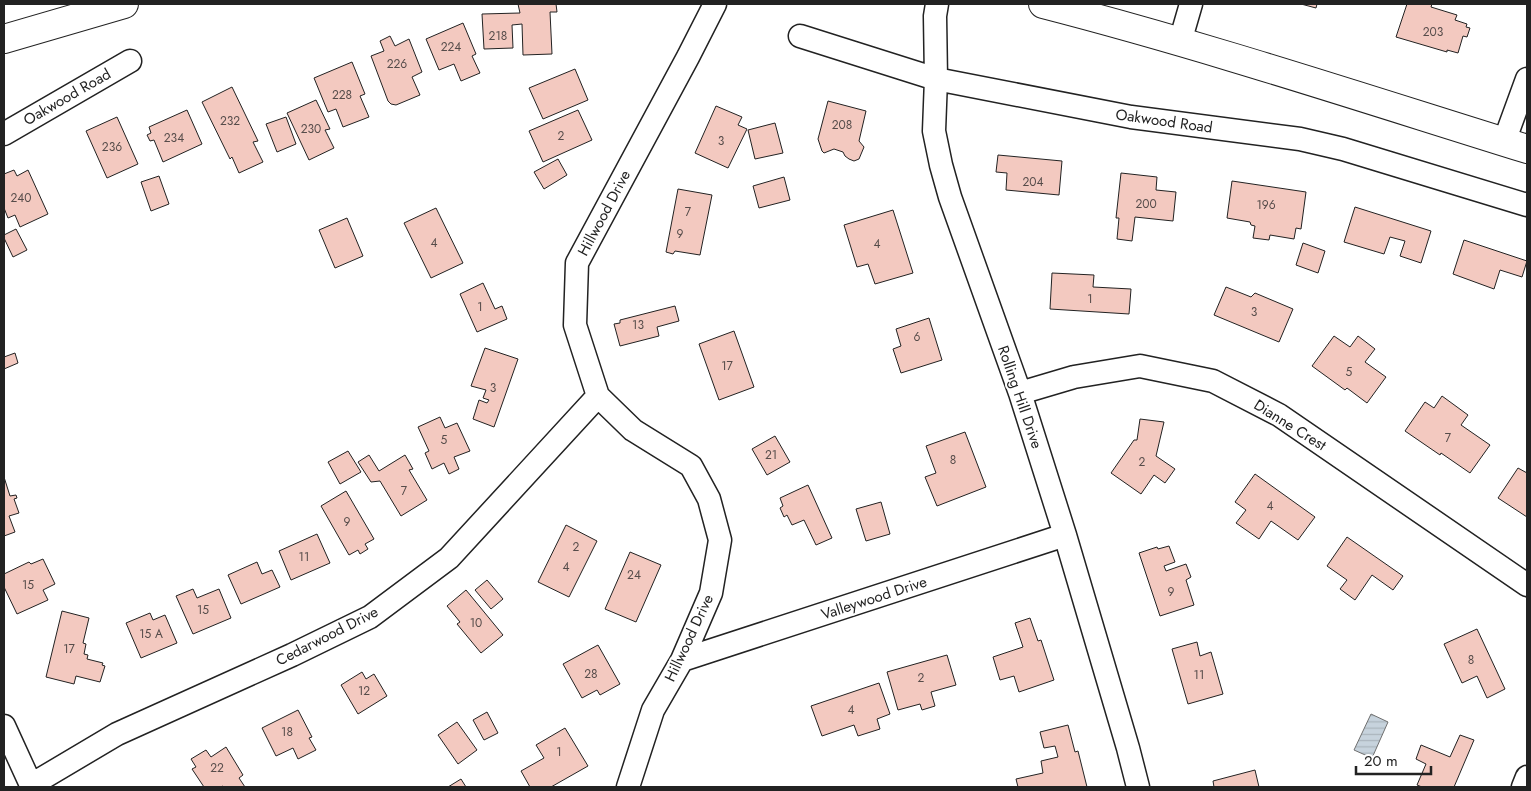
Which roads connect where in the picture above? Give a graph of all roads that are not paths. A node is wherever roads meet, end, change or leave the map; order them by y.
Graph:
1 (124, 4) edge
2 (715, 4) edge
3 (937, 4) edge
4 (1043, 4) edge
5 (1191, 4) edge
6 (800, 36) dead end
7 (4, 39) edge
8 (1180, 42) junction
9 (130, 61) dead end
10 (936, 79) junction
11 (1527, 79) edge
12 (4, 134) edge
13 (1516, 146) edge
14 (1527, 205) edge
15 (1020, 393) junction
16 (598, 396) junction
17 (1065, 535) junction
18 (1527, 585) edge
19 (682, 660) junction
20 (4, 726) edge
21 (1527, 777) edge
22 (30, 786) edge
23 (628, 787) edge
24 (1138, 787) edge
25 (1523, 787) edge

1 - 7 main road
2 - 16 street, Hillwood Drive
3 - 10 street, Rolling Hill Drive
4 - 8 main road
5 - 8 street
6 - 10 street, Oakwood Road
8 - 13 main road
9 - 12 street, Oakwood Road
10 - 14 street, Oakwood Road
10 - 15 street, Rolling Hill Drive
11 - 13 street
15 - 17 street, Rolling Hill Drive
15 - 18 street, Dianne Crest
16 - 19 street, Hillwood Drive
16 - 22 street, Cedarwood Drive
17 - 19 street, Valleywood Drive
17 - 24 street, Rolling Hill Drive
19 - 23 street, Hillwood Drive
20 - 22 street
21 - 25 street

